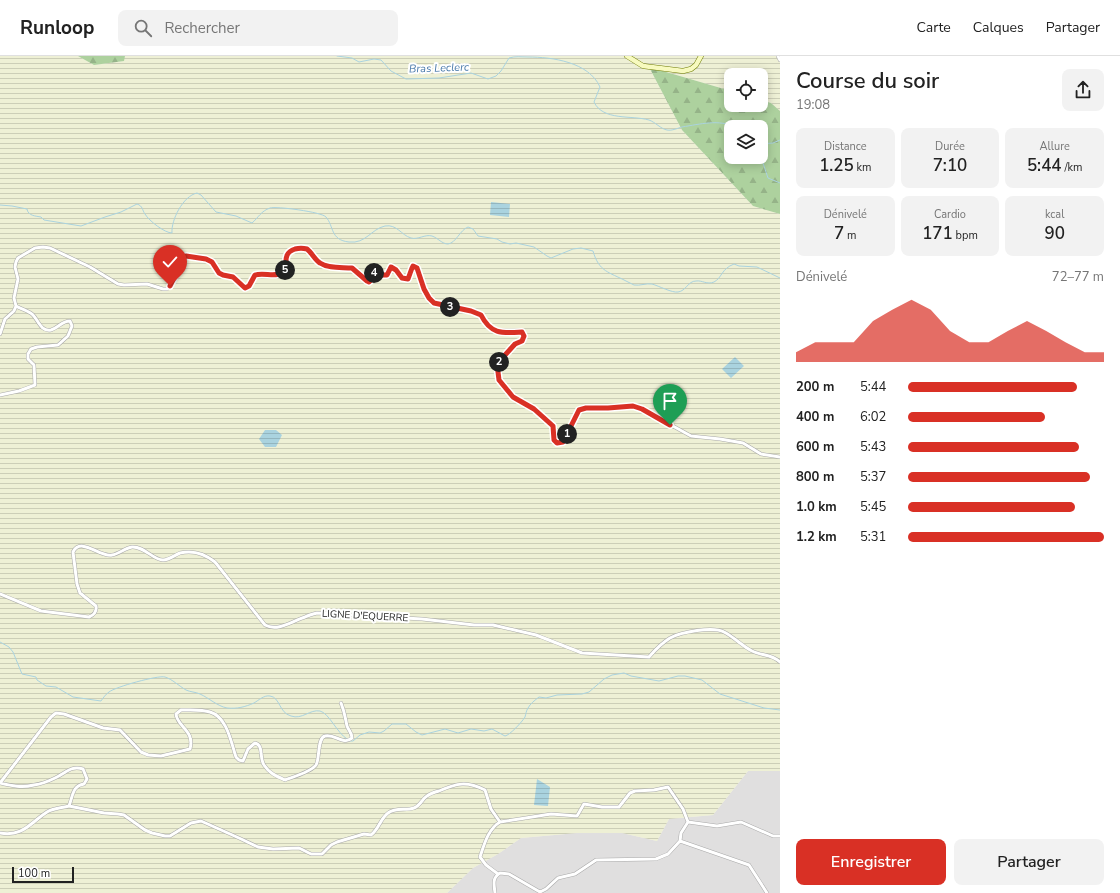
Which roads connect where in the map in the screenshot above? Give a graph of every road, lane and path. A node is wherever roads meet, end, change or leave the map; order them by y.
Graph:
1 (627, 56) edge
2 (701, 56) edge
3 (778, 56) edge
4 (780, 60) edge
5 (16, 306) junction
6 (0, 334) edge
7 (0, 395) edge
8 (780, 457) edge
9 (0, 594) edge
10 (780, 662) edge
11 (341, 703) dead end
12 (0, 783) edge
13 (69, 806) junction
14 (500, 822) junction
15 (688, 822) junction
16 (1, 833) edge
17 (780, 836) edge
18 (680, 841) junction
19 (498, 874) junction
20 (494, 893) edge
21 (767, 893) edge

1 - 2 main road
3 - 4 street
5 - 6 street
5 - 7 street
5 - 8 street
9 - 10 street, LIGNE D'EQUERRE
11 - 12 street
12 - 13 street
13 - 14 street
13 - 16 street
14 - 15 street
14 - 19 street
15 - 17 street
15 - 18 street
18 - 19 street
18 - 21 street
19 - 20 street

